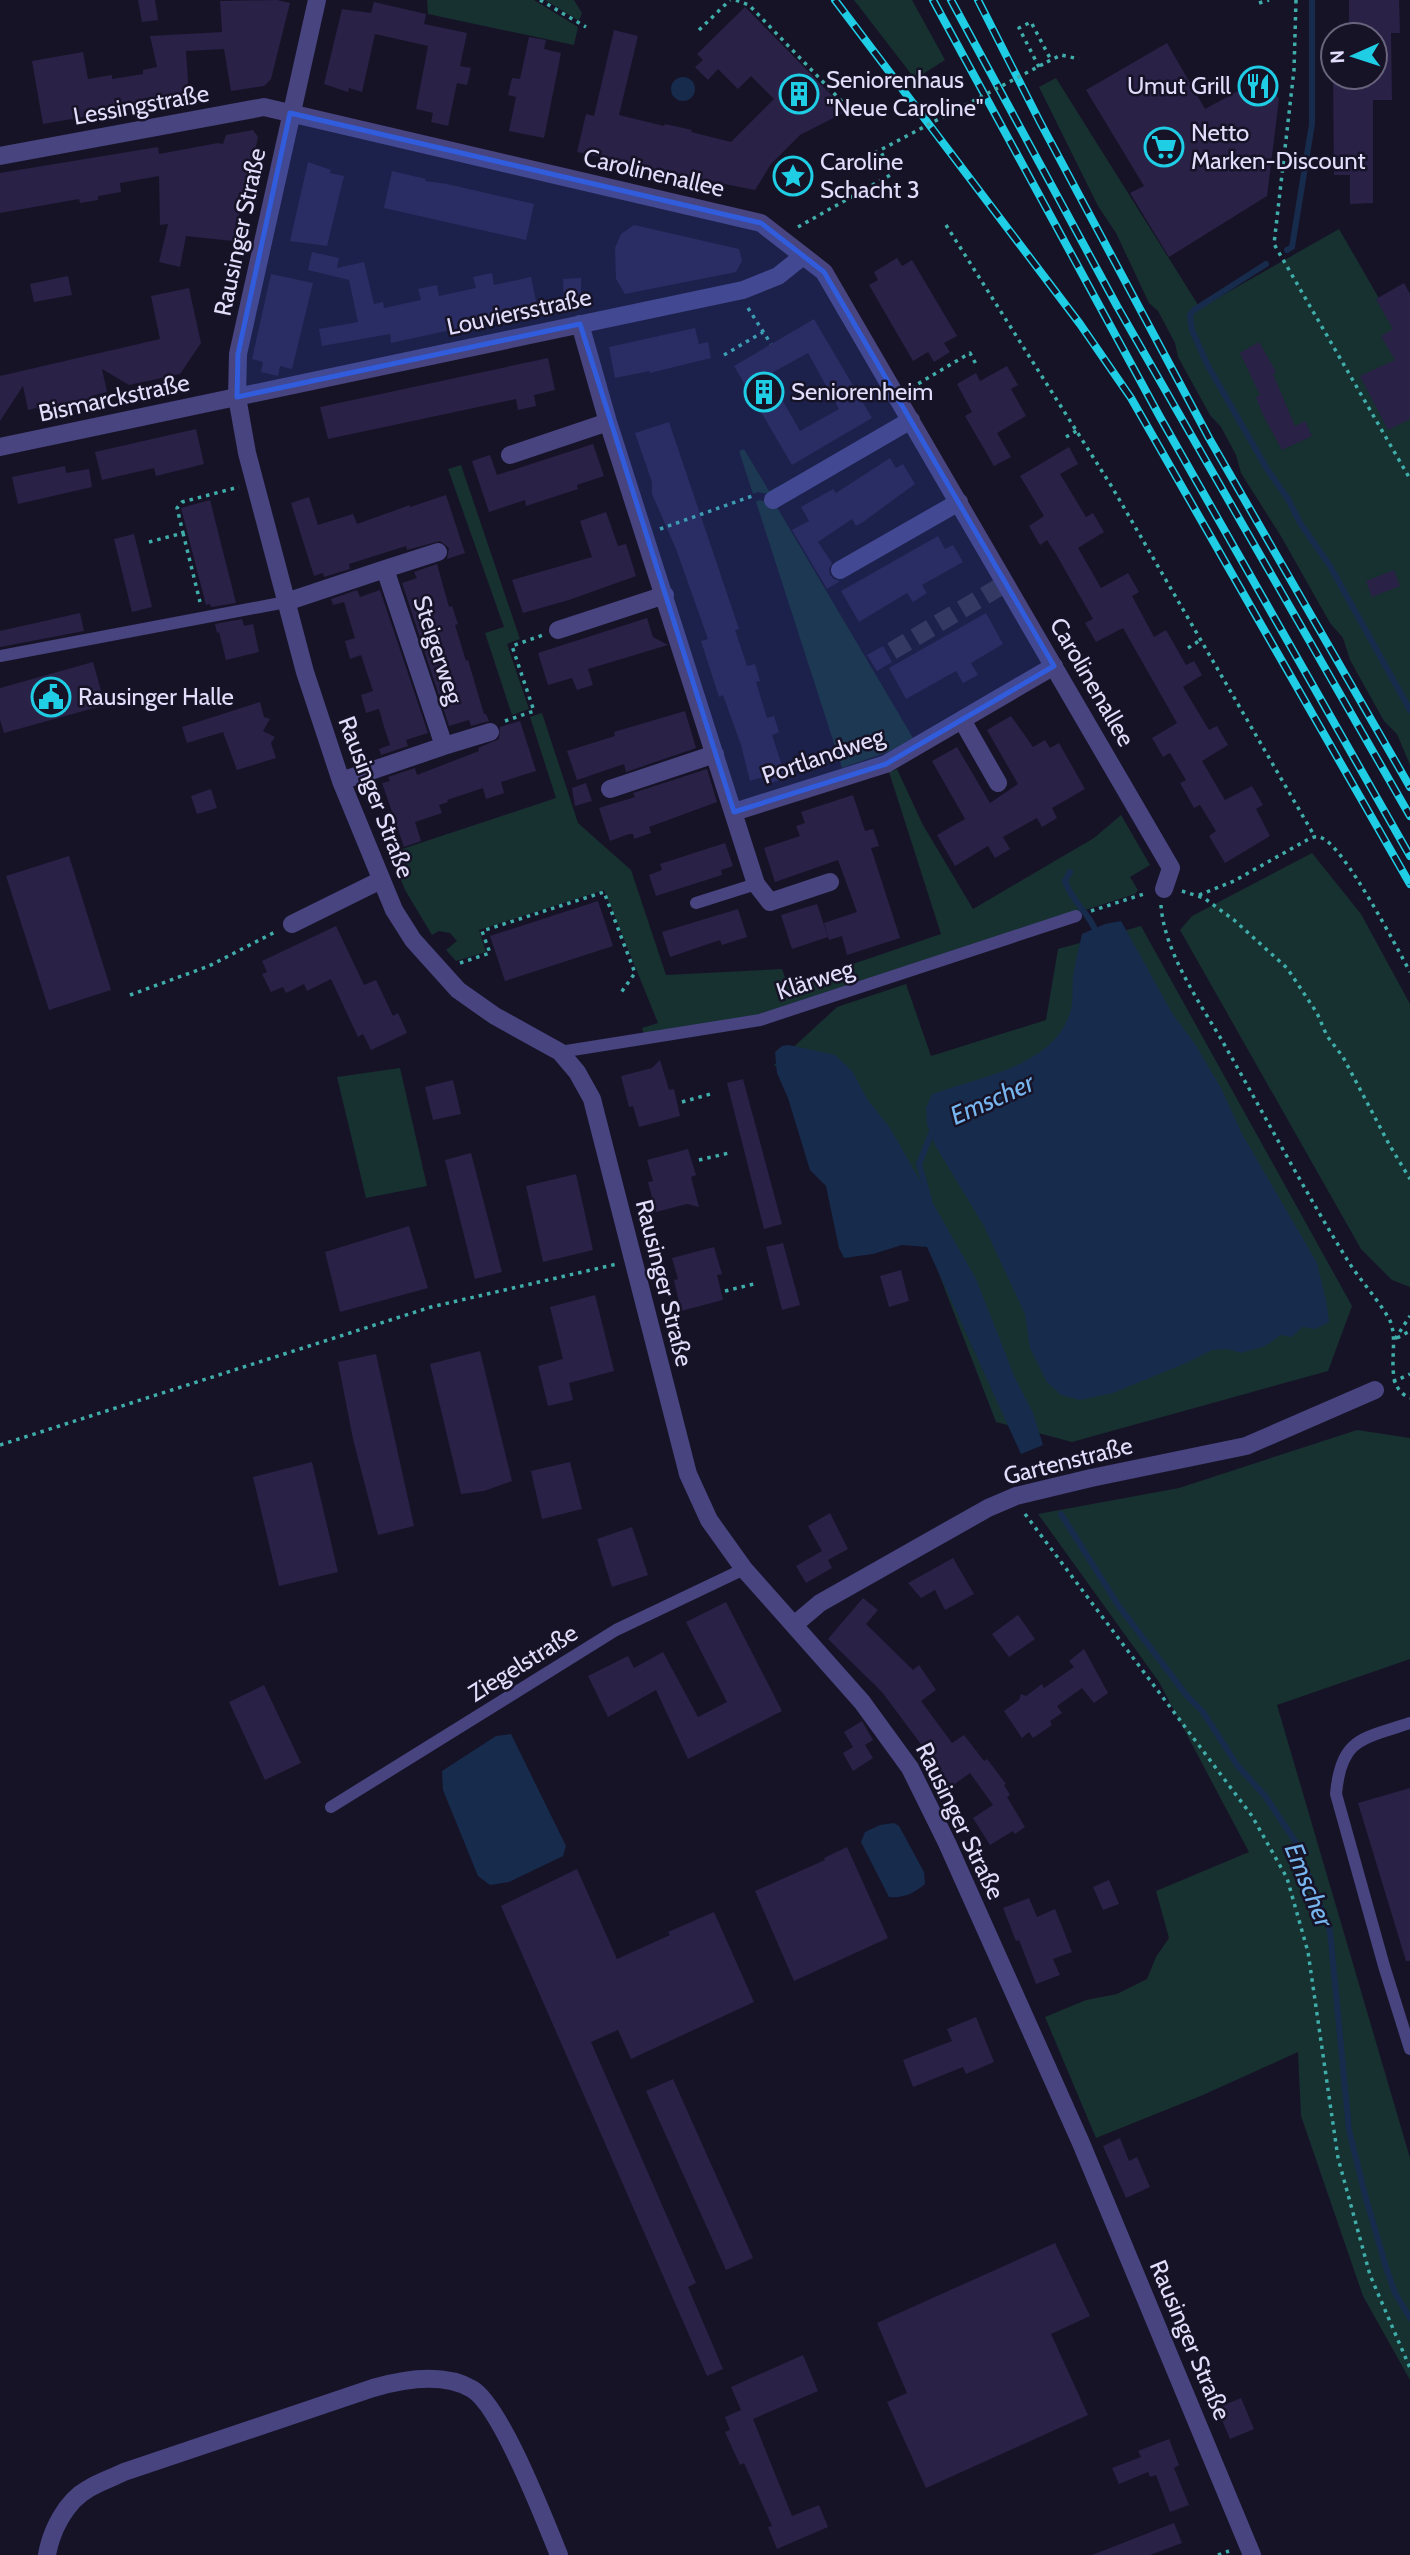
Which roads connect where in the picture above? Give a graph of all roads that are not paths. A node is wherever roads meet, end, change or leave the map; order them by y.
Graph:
1 (317, 0) edge
2 (290, 113) junction
3 (0, 156) edge
4 (803, 256) junction
5 (580, 324) junction
6 (237, 397) junction
7 (911, 420) junction
8 (608, 422) junction
9 (0, 447) edge
10 (510, 455) dead end
11 (773, 500) road end
12 (959, 502) junction
13 (438, 552) dead end
14 (385, 569) junction
15 (840, 570) dead end
16 (665, 595) junction
17 (286, 602) junction
18 (558, 630) road end
19 (0, 656) edge
20 (1054, 666) junction
21 (962, 720) junction
22 (490, 732) road end
23 (444, 746) junction
24 (715, 754) junction
25 (341, 781) junction
26 (998, 783) dead end
27 (610, 789) dead end
28 (734, 811) junction
29 (381, 880) junction
30 (830, 882) dead end
31 (756, 884) junction
32 (1164, 889) road end
33 (696, 903) dead end
34 (1076, 916) dead end
35 (292, 923) road end
36 (560, 1052) junction
37 (1375, 1390) dead end
38 (744, 1569) junction
39 (794, 1625) junction
40 (1410, 1723) edge
41 (331, 1807) dead end
42 (1410, 2049) edge
43 (47, 2555) edge
44 (559, 2555) edge
45 (1252, 2555) edge

1 - 2 street, Rausinger Straße
2 - 3 street, Lessingstraße
2 - 4 street, Carolinenallee
2 - 6 street, Rausinger Straße
4 - 5 street, Louviersstraße
4 - 7 street, Carolinenallee
5 - 6 street, Louviersstraße
5 - 8 street
6 - 9 street, Bismarckstraße
6 - 17 street, Rausinger Straße
7 - 11 street
7 - 12 street, Carolinenallee
8 - 10 street
8 - 16 street
12 - 15 street
12 - 20 street, Carolinenallee
13 - 14 street
14 - 17 street
14 - 23 street, Steigerweg
16 - 18 street
16 - 24 street
17 - 19 lane
17 - 25 street, Rausinger Straße
20 - 21 street, Portlandweg
20 - 32 street, Carolinenallee
21 - 26 street
21 - 28 street, Portlandweg
22 - 23 street
23 - 25 street
24 - 27 street
24 - 28 street
25 - 29 street, Rausinger Straße
28 - 31 street
29 - 35 street
29 - 36 street, Rausinger Straße
30 - 31 street
31 - 33 lane
34 - 36 lane, Klärweg
36 - 38 street, Rausinger Straße
37 - 39 street, Gartenstraße
38 - 39 street, Rausinger Straße
38 - 41 lane, Ziegelstraße
39 - 45 street, Rausinger Straße
40 - 42 lane
43 - 44 street

